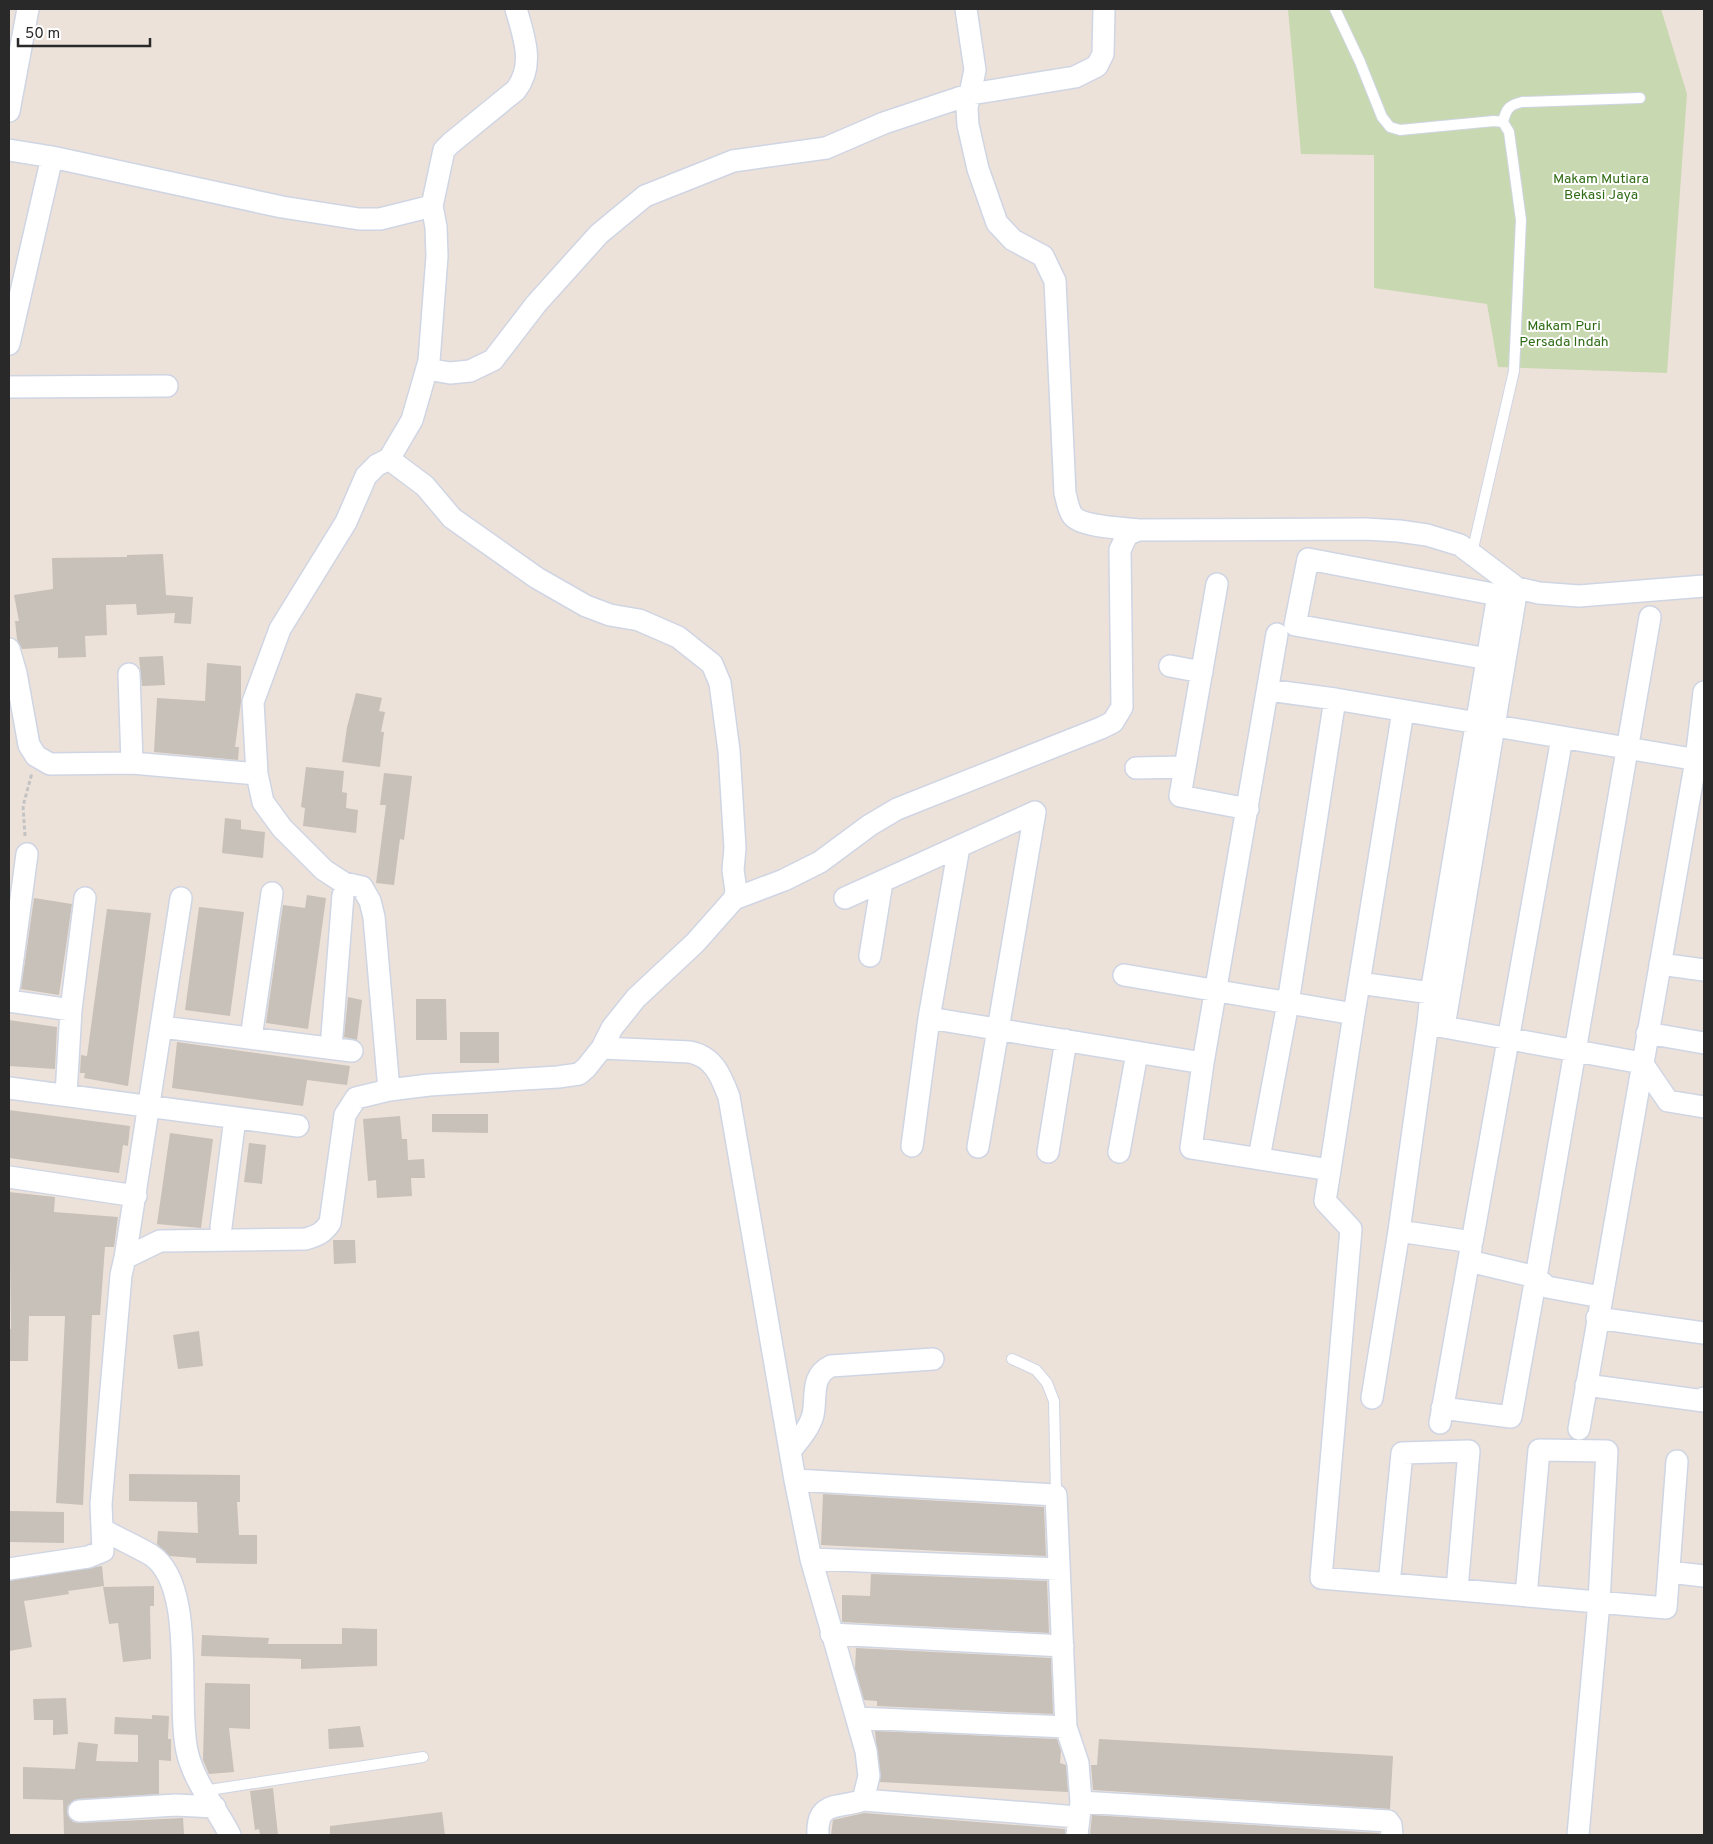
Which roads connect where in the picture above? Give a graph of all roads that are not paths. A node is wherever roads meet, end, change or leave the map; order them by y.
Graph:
1 (28, 9) edge
2 (516, 9) edge
3 (966, 9) edge
4 (1104, 9) edge
5 (1335, 9) edge
6 (971, 94) junction
7 (1640, 98) dead end
8 (9, 111) edge
9 (1503, 122) junction
10 (9, 150) edge
11 (52, 156) junction
12 (432, 206) junction
13 (9, 344) edge
14 (426, 369) junction
15 (167, 386) dead end
16 (9, 387) edge
17 (389, 459) junction
18 (1138, 530) junction
19 (1472, 553) junction
20 (1217, 584) dead end
21 (1704, 586) edge
22 (1516, 588) junction
23 (1650, 617) dead end
24 (1277, 634) dead end
25 (9, 649) edge
26 (1488, 659) junction
27 (1170, 666) dead end
28 (1202, 672) junction
29 (129, 674) dead end
30 (1268, 690) junction
31 (1704, 692) edge
32 (1336, 699) junction
33 (1403, 710) junction
34 (1485, 725) junction
35 (1562, 738) junction
36 (1628, 747) junction
37 (1700, 760) edge
38 (132, 763) junction
39 (1185, 767) junction
40 (1136, 768) dead end
41 (257, 774) junction
42 (1248, 809) junction
43 (959, 847) junction
44 (26, 854) road end
45 (882, 882) junction
46 (272, 893) dead end
47 (343, 895) dead end
48 (85, 898) dead end
49 (181, 898) dead end
50 (845, 898) dead end
51 (734, 899) junction
52 (870, 956) dead end
53 (1660, 964) junction
54 (1704, 970) edge
55 (1124, 975) dead end
56 (1359, 982) junction
57 (9, 988) edge
58 (1217, 991) junction
59 (1431, 993) junction
60 (9, 1002) edge
61 (1288, 1003) junction
62 (71, 1010) junction
63 (1354, 1014) junction
64 (929, 1018) junction
65 (1436, 1025) junction
66 (162, 1027) junction
67 (1000, 1030) junction
68 (1647, 1034) junction
69 (251, 1038) junction
70 (1507, 1039) junction
71 (1066, 1040) junction
72 (1704, 1043) edge
73 (331, 1048) junction
74 (602, 1048) junction
75 (352, 1051) dead end
76 (1576, 1051) junction
77 (1137, 1052) junction
78 (1203, 1063) junction
79 (1642, 1063) junction
80 (9, 1088) edge
81 (389, 1090) junction
82 (66, 1095) junction
83 (150, 1106) junction
84 (1704, 1107) edge
85 (235, 1118) junction
86 (298, 1126) dead end
87 (912, 1146) dead end
88 (978, 1147) dead end
89 (1048, 1152) dead end
90 (1119, 1152) dead end
91 (1259, 1158) junction
92 (1330, 1170) junction
93 (9, 1177) edge
94 (136, 1196) junction
95 (221, 1227) dead end
96 (1399, 1231) junction
97 (1471, 1252) junction
98 (125, 1258) junction
99 (1536, 1277) junction
100 (1601, 1297) junction
101 (1597, 1318) junction
102 (1704, 1333) edge
103 (933, 1359) dead end
104 (1012, 1359) dead end
105 (1586, 1385) junction
106 (1372, 1398) dead end
107 (1704, 1398) edge
108 (1579, 1429) dead end
109 (790, 1451) junction
110 (1677, 1462) dead end
111 (795, 1480) junction
112 (1056, 1496) junction
113 (104, 1530) junction
114 (811, 1559) junction
115 (9, 1569) edge
116 (1060, 1569) junction
117 (1669, 1572) junction
118 (1704, 1576) edge
119 (1389, 1584) junction
120 (1456, 1590) junction
121 (1526, 1596) junction
122 (1599, 1602) junction
123 (831, 1634) junction
124 (1063, 1646) junction
125 (857, 1718) junction
126 (1066, 1727) junction
127 (424, 1757) dead end
128 (209, 1799) junction
129 (863, 1800) junction
130 (79, 1811) dead end
131 (1079, 1818) edge
132 (230, 1835) edge
133 (818, 1835) edge
134 (1392, 1835) edge
135 (1578, 1835) edge

1 - 8 street
2 - 12 street
3 - 6 street
4 - 6 street
5 - 9 lane
6 - 14 street
6 - 18 street
7 - 9 lane
9 - 19 lane
10 - 11 street
11 - 12 street
11 - 13 street
12 - 14 street
14 - 17 street
15 - 16 street
17 - 41 street
17 - 51 street
18 - 19 street
18 - 51 street
19 - 22 street
20 - 28 street
21 - 22 street
22 - 34 street
23 - 36 street
24 - 30 street
25 - 38 street
26 - 26 street
26 - 34 street
27 - 28 street
28 - 39 street
29 - 38 street
30 - 32 street
30 - 42 street
31 - 37 street
32 - 33 street
32 - 61 street
33 - 34 street
33 - 56 street
34 - 35 street
34 - 59 street
34 - 65 street
35 - 36 street
35 - 70 street
36 - 37 street
36 - 76 street
37 - 53 street
38 - 41 street
39 - 40 street
39 - 42 street
41 - 81 street
42 - 58 street
43 - 45 street
43 - 64 street
43 - 67 street
44 - 57 street
45 - 50 street
45 - 52 street
46 - 69 street
47 - 73 street
48 - 62 street
49 - 66 street
51 - 74 street
53 - 54 street
53 - 68 street
55 - 58 street
56 - 59 street
56 - 63 street
58 - 61 street
58 - 78 street
59 - 65 street
60 - 62 street
61 - 63 street
61 - 91 street
62 - 82 street
63 - 92 street
64 - 67 street
64 - 87 street
65 - 70 street
65 - 96 street
66 - 69 street
66 - 83 street
67 - 71 street
67 - 88 street
68 - 72 street
68 - 79 street
69 - 73 street
70 - 76 street
70 - 97 street
71 - 77 street
71 - 89 street
73 - 75 street
74 - 81 street
74 - 109 street
76 - 79 street
76 - 99 street
77 - 78 street
77 - 90 street
78 - 91 street
79 - 84 street
79 - 100 street
80 - 82 street
81 - 98 street
82 - 83 street
83 - 85 street
83 - 94 street
85 - 86 street
85 - 95 street
91 - 92 street
92 - 119 street
93 - 94 street
94 - 98 street
96 - 97 street
96 - 106 street
97 - 99 street
97 - 99 street
98 - 113 street
99 - 100 street
100 - 101 street
101 - 102 street
101 - 105 street
103 - 109 street
104 - 112 lane
105 - 107 street
105 - 108 street
109 - 111 street
110 - 117 street
111 - 112 street
111 - 114 street
112 - 116 street
113 - 115 street
113 - 128 street
114 - 116 street
114 - 123 street
116 - 124 street
117 - 118 street
117 - 122 street
119 - 120 street
119 - 120 street
120 - 121 street
121 - 122 street
121 - 122 street
122 - 135 street
123 - 124 street
123 - 125 street
124 - 126 street
125 - 126 street
125 - 129 street
126 - 131 street
127 - 128 lane
128 - 130 street
128 - 132 street
129 - 131 street
129 - 133 street
131 - 134 street

